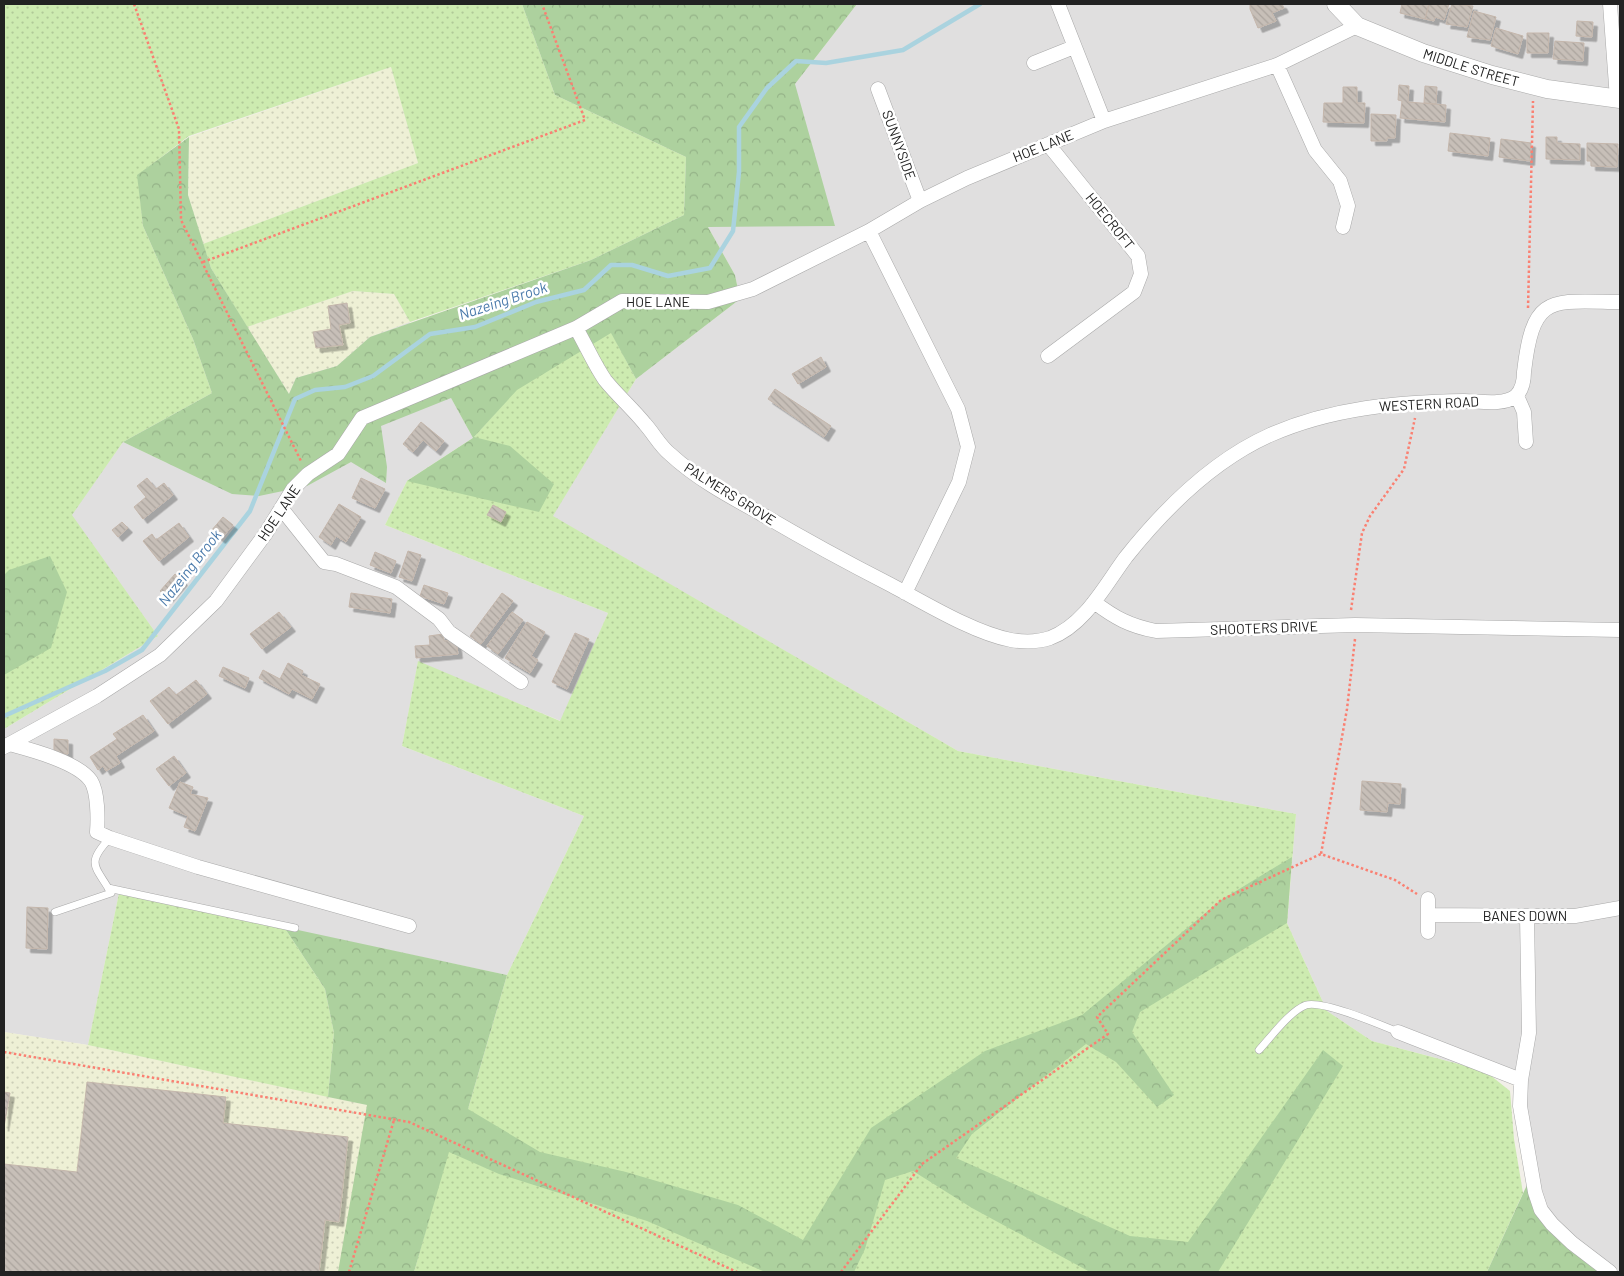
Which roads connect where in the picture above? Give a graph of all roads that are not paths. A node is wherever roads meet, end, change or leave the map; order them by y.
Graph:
1 (1058, 4) edge
2 (1336, 4) edge
3 (1610, 4) edge
4 (1357, 26) junction
5 (1074, 47) junction
6 (1034, 64) dead end
7 (1276, 65) junction
8 (878, 89) dead end
9 (1619, 99) edge
10 (1104, 121) junction
11 (1048, 144) junction
12 (920, 201) junction
13 (1343, 227) dead end
14 (868, 231) junction
15 (1620, 302) edge
16 (576, 328) junction
17 (1048, 356) dead end
18 (1516, 396) junction
19 (1526, 442) dead end
20 (281, 508) junction
21 (905, 593) junction
22 (1094, 602) junction
23 (1620, 630) edge
24 (521, 682) dead end
25 (7, 745) edge
26 (110, 838) junction
27 (108, 888) junction
28 (1428, 899) road end
29 (1620, 908) edge
30 (55, 912) dead end
31 (1428, 915) junction
32 (1527, 916) junction
33 (408, 926) dead end
34 (295, 928) dead end
35 (1428, 932) dead end
36 (1398, 1032) joint
37 (1259, 1050) dead end
38 (1521, 1080) junction
39 (1610, 1272) edge

1 - 5 street
2 - 4 street, MIDDLE STREET
3 - 9 street
4 - 7 street, HOE LANE
4 - 9 street, MIDDLE STREET
5 - 6 street
5 - 10 street
7 - 10 street, HOE LANE
7 - 13 street
8 - 12 street, SUNNYSIDE
10 - 11 street, HOE LANE
11 - 12 street, HOE LANE
11 - 17 street, HOECROFT
12 - 14 street, HOE LANE
14 - 16 street, HOE LANE
14 - 21 street
15 - 18 street
16 - 20 street, HOE LANE
16 - 21 street, PALMERS GROVE
18 - 19 street
18 - 22 street, WESTERN ROAD
20 - 24 street
20 - 25 street, HOE LANE
21 - 22 street, PALMERS GROVE
22 - 23 street, SHOOTERS DRIVE
25 - 26 street
26 - 27 lane
26 - 33 street
27 - 30 lane
27 - 34 lane
28 - 31 street
29 - 32 street, BANES DOWN
31 - 32 street, BANES DOWN
31 - 35 street
32 - 38 street
36 - 37 lane
36 - 38 street
38 - 39 street

